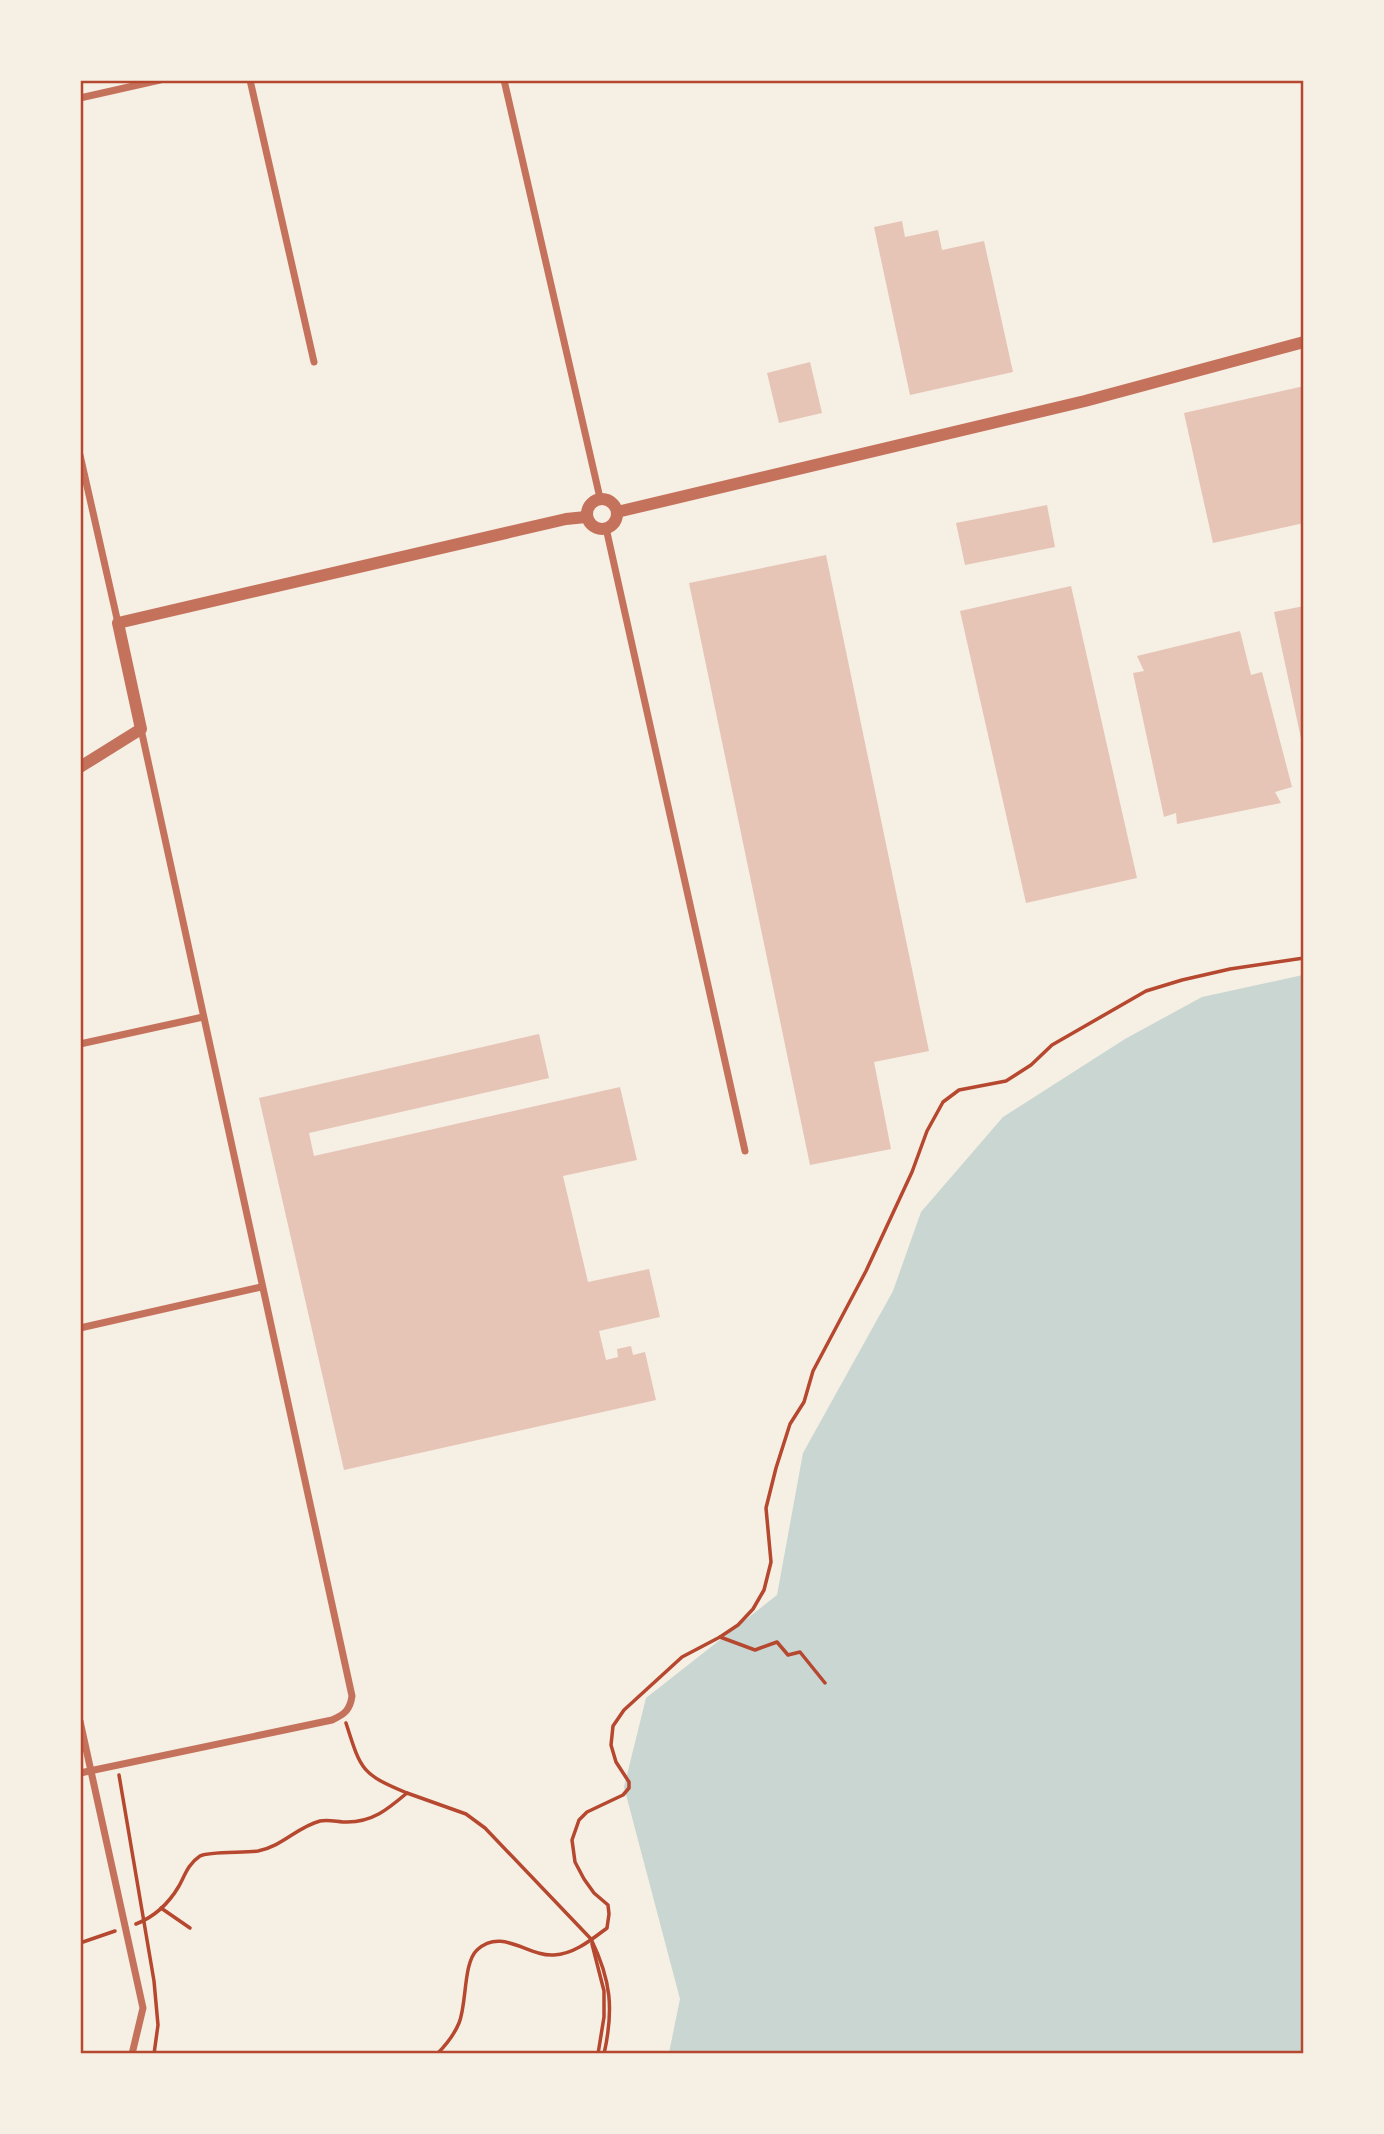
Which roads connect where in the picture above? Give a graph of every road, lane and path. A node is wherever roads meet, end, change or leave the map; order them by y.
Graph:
1 (160, 80) edge
2 (250, 80) edge
3 (504, 80) edge
4 (80, 98) edge
5 (1304, 342) edge
6 (314, 362) dead end
7 (80, 455) edge
8 (600, 498) junction
9 (617, 512) junction
10 (586, 517) junction
11 (606, 528) junction
12 (118, 623) junction
13 (141, 729) junction
14 (80, 767) edge
15 (1304, 958) edge
16 (203, 1017) junction
17 (80, 1044) edge
18 (745, 1151) dead end
19 (261, 1286) junction
20 (80, 1328) edge
21 (720, 1637) junction
22 (825, 1683) dead end
23 (344, 1714) junction
24 (80, 1721) edge
25 (118, 1766) junction
26 (91, 1771) junction
27 (80, 1773) edge
28 (407, 1793) junction
29 (161, 1908) junction
30 (145, 1920) junction
31 (126, 1928) junction
32 (190, 1928) dead end
33 (591, 1939) junction
34 (80, 1942) edge
35 (132, 2053) edge
36 (154, 2053) edge
37 (437, 2053) edge
38 (598, 2053) edge
39 (604, 2053) edge

1 - 4 street
2 - 6 street
3 - 8 street
5 - 9 street
7 - 12 street
8 - 9 street
8 - 10 street
9 - 11 street
10 - 11 street
10 - 12 street
11 - 18 street
12 - 13 street
13 - 14 street
13 - 16 street
15 - 21 path
16 - 17 street
16 - 19 street
19 - 20 street
19 - 23 street
21 - 22 path
21 - 33 path
23 - 25 street
23 - 28 path
24 - 26 street
25 - 26 street
25 - 30 path
26 - 27 street
26 - 31 street
28 - 29 path
28 - 33 path
29 - 30 path
29 - 32 path
30 - 31 path
30 - 36 path
31 - 34 path
31 - 35 street
33 - 37 path
33 - 38 path
33 - 39 path

